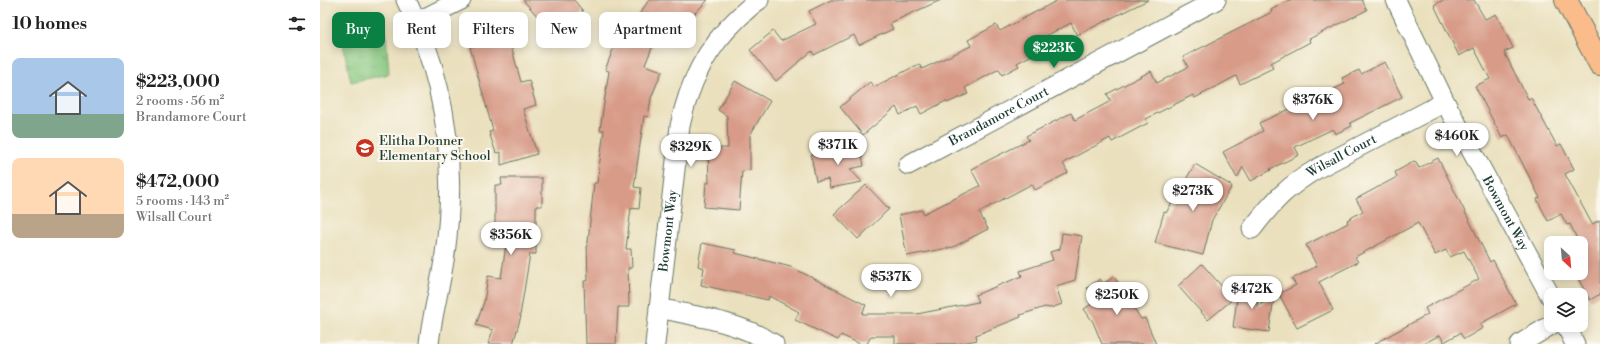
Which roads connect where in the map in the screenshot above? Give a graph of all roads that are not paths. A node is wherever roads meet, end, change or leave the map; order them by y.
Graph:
1 (461, 0) edge
2 (759, 0) edge
3 (1216, 0) edge
4 (1396, 0) edge
5 (1566, 0) edge
6 (410, 2) edge
7 (414, 12) edge
8 (437, 12) edge
9 (426, 48) edge
10 (1600, 64) edge
11 (1445, 102) junction
12 (908, 164) dead end
13 (1252, 229) dead end
14 (1546, 288) edge
15 (659, 308) junction
16 (1544, 330) edge
17 (1569, 332) edge
18 (429, 344) edge
19 (655, 344) edge
20 (774, 344) edge
21 (1520, 344) edge
22 (1575, 344) edge

1 - 8 street
2 - 15 street, Bowmont Way
3 - 12 street, Brandamore Court
4 - 11 street, Bowmont Way
5 - 10 main road
6 - 7 street
9 - 18 street
11 - 13 street, Wilsall Court
11 - 14 street, Bowmont Way
15 - 19 street, Bowmont Way
15 - 20 street
16 - 21 street
17 - 22 street

